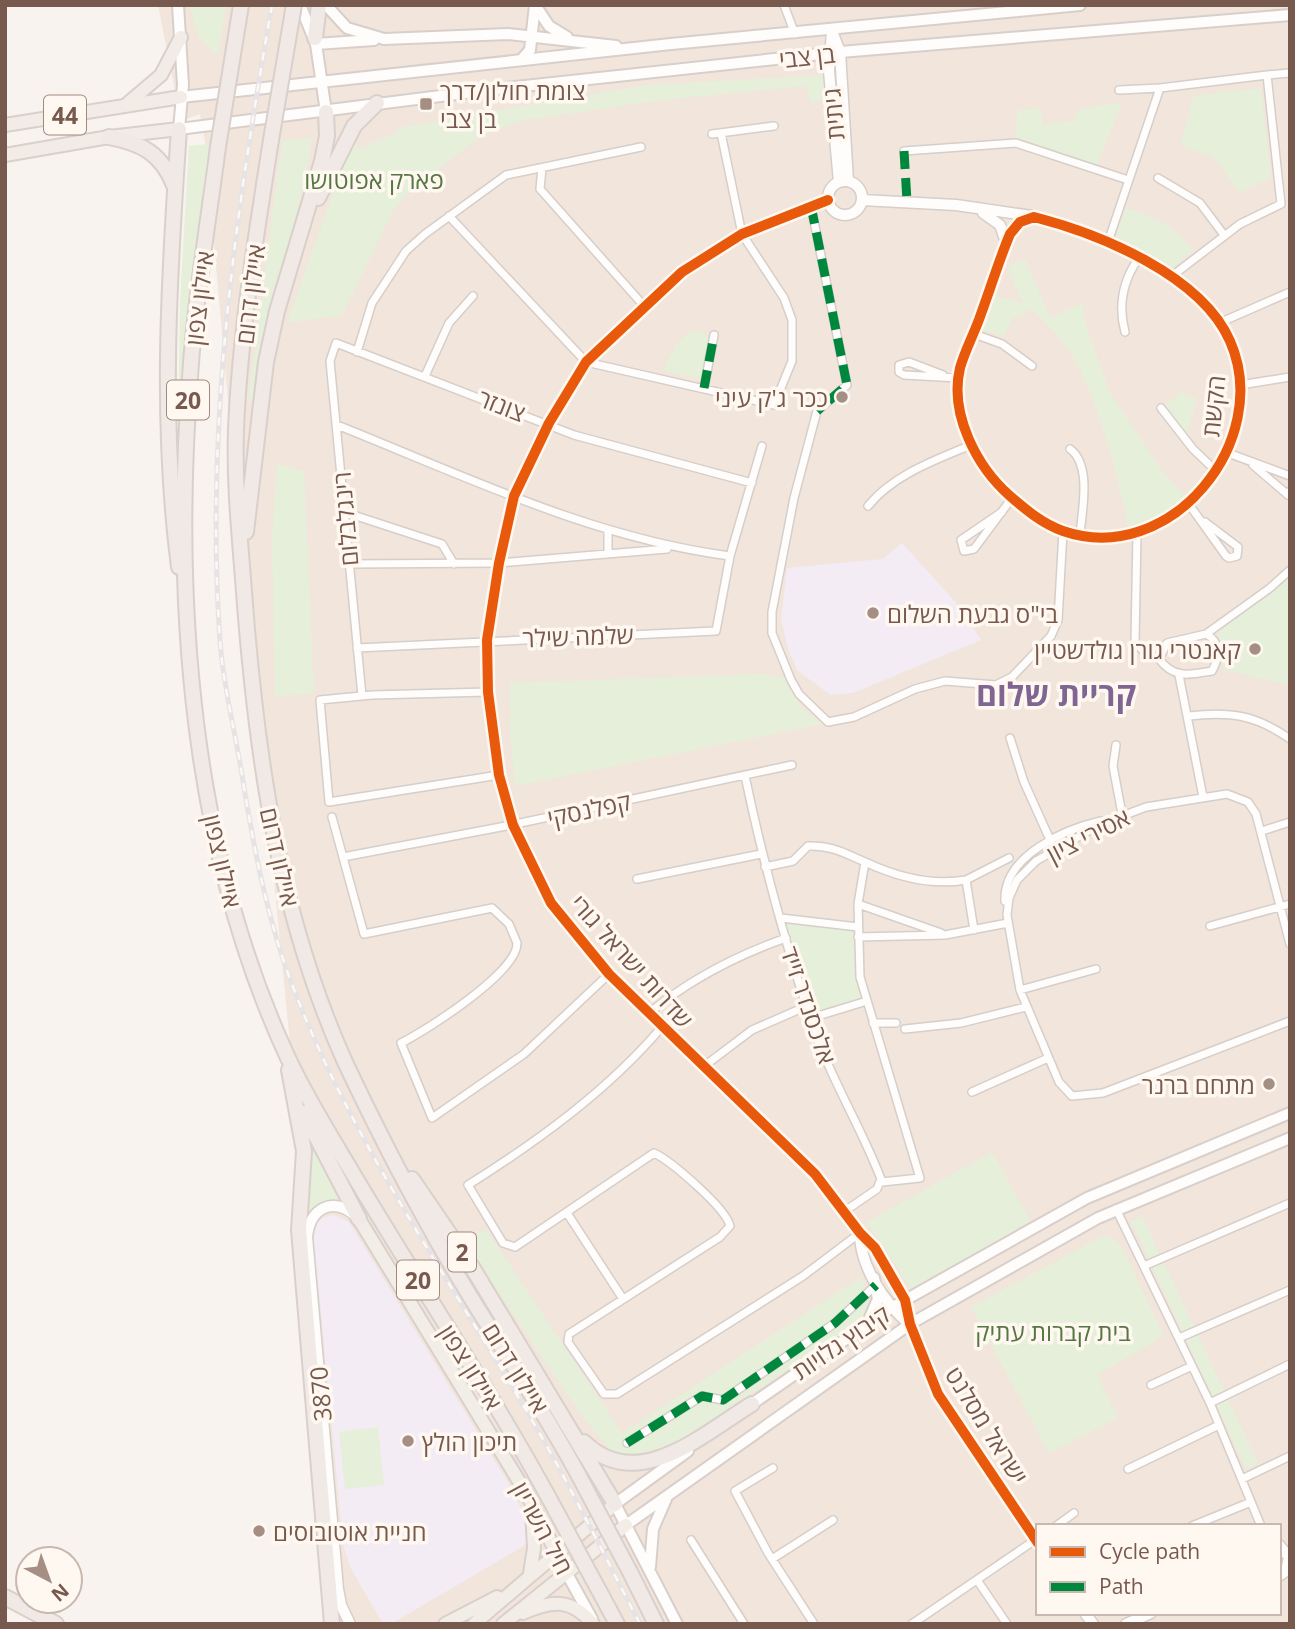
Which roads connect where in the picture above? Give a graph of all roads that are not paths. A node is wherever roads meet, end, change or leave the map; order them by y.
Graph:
1 (178, 5) edge
2 (241, 5) edge
3 (294, 5) edge
4 (300, 5) edge
5 (319, 5) edge
6 (326, 5) edge
7 (535, 5) edge
8 (784, 5) edge
9 (1080, 5) edge
10 (1074, 6) edge
11 (1290, 15) edge
12 (832, 31) junction
13 (795, 34) junction
14 (533, 36) junction
15 (181, 37) junction
16 (384, 39) junction
17 (570, 39) junction
18 (316, 41) junction
19 (629, 49) junction
20 (834, 53) junction
21 (521, 60) junction
22 (1290, 73) edge
23 (1267, 75) junction
24 (324, 84) junction
25 (1160, 88) junction
26 (1119, 90) dead end
27 (181, 97) junction
28 (377, 103) junction
29 (124, 105) junction
30 (326, 112) junction
31 (5, 125) edge
32 (774, 127) dead end
33 (179, 129) junction
34 (109, 137) junction
35 (641, 147) dead end
36 (904, 152) dead end
37 (5, 155) edge
38 (542, 168) junction
39 (1158, 178) dead end
40 (1128, 180) junction
41 (844, 182) junction
42 (176, 194) junction
43 (828, 200) junction
44 (862, 200) junction
45 (1290, 201) edge
46 (1281, 204) junction
47 (811, 205) junction
48 (973, 208) junction
49 (450, 216) junction
50 (1034, 217) junction
51 (742, 234) junction
52 (1224, 235) junction
53 (1006, 242) junction
54 (1108, 242) junction
55 (297, 248) junction
56 (1138, 259) junction
57 (1172, 276) junction
58 (1290, 292) edge
59 (472, 296) dead end
60 (1290, 298) edge
61 (1268, 302) junction
62 (644, 306) junction
63 (1219, 323) junction
64 (1125, 332) dead end
65 (974, 334) junction
66 (714, 335) dead end
67 (336, 343) joint
68 (357, 352) junction
69 (586, 362) junction
70 (1032, 366) dead end
71 (943, 375) junction
72 (425, 376) junction
73 (959, 378) junction
74 (1290, 379) edge
75 (1240, 385) junction
76 (704, 388) junction
77 (1161, 408) dead end
78 (549, 423) junction
79 (337, 425) junction
80 (971, 445) junction
81 (762, 446) dead end
82 (1070, 449) dead end
83 (1228, 453) junction
84 (1247, 460) junction
85 (1218, 472) junction
86 (1290, 476) edge
87 (752, 483) junction
88 (1289, 494) edge
89 (514, 496) junction
90 (1012, 498) junction
91 (1188, 503) junction
92 (868, 506) dead end
93 (344, 512) junction
94 (1002, 512) junction
95 (1205, 522) junction
96 (608, 531) junction
97 (1063, 531) junction
98 (1137, 533) junction
99 (1080, 534) junction
100 (673, 549) junction
101 (608, 554) junction
102 (730, 556) junction
103 (499, 562) junction
104 (350, 564) junction
105 (454, 564) junction
106 (242, 565) junction
107 (1290, 570) edge
108 (1206, 634) junction
109 (488, 640) junction
110 (357, 648) junction
111 (190, 656) junction
112 (1159, 659) junction
113 (1179, 675) junction
114 (488, 692) junction
115 (362, 696) junction
116 (1189, 716) junction
117 (1010, 738) dead end
118 (1290, 739) edge
119 (1116, 745) dead end
120 (792, 765) dead end
121 (499, 775) junction
122 (745, 776) junction
123 (1203, 797) junction
124 (1119, 816) junction
125 (332, 817) dead end
126 (1290, 822) edge
127 (513, 825) junction
128 (1262, 831) junction
129 (1051, 842) junction
130 (761, 854) junction
131 (343, 857) junction
132 (1009, 858) dead end
133 (865, 862) junction
134 (765, 867) junction
135 (638, 879) dead end
136 (966, 880) junction
137 (858, 904) junction
138 (1290, 904) edge
139 (1007, 907) junction
140 (1279, 907) junction
141 (781, 918) junction
142 (1008, 923) junction
143 (1210, 926) dead end
144 (858, 927) junction
145 (974, 930) junction
146 (945, 935) junction
147 (858, 937) junction
148 (786, 938) junction
149 (1290, 944) edge
150 (1096, 969) dead end
151 (608, 974) junction
152 (1020, 990) junction
153 (867, 1001) junction
154 (807, 1006) junction
155 (1026, 1007) junction
156 (648, 1014) junction
157 (811, 1018) junction
158 (1290, 1021) edge
159 (873, 1023) junction
160 (896, 1023) dead end
161 (661, 1028) junction
162 (905, 1029) dead end
163 (287, 1058) junction
164 (1048, 1058) junction
165 (703, 1067) junction
166 (972, 1093) dead end
167 (1290, 1113) edge
168 (1290, 1138) edge
169 (389, 1147) junction
170 (882, 1182) junction
171 (1290, 1203) edge
172 (1116, 1209) junction
173 (845, 1211) junction
174 (567, 1213) junction
175 (359, 1219) junction
176 (860, 1233) junction
177 (1144, 1266) junction
178 (875, 1282) junction
179 (1290, 1290) edge
180 (623, 1299) junction
181 (905, 1300) junction
182 (891, 1308) junction
183 (910, 1324) junction
184 (865, 1325) junction
185 (1179, 1338) junction
186 (1290, 1364) edge
187 (1192, 1366) junction
188 (1150, 1385) dead end
189 (1210, 1403) junction
190 (752, 1404) junction
191 (1219, 1424) junction
192 (569, 1426) junction
193 (627, 1443) dead end
194 (1290, 1456) edge
195 (773, 1468) dead end
196 (1128, 1469) dead end
197 (1242, 1479) junction
198 (677, 1487) junction
199 (528, 1496) junction
200 (1251, 1502) junction
201 (615, 1504) junction
202 (1074, 1513) dead end
203 (833, 1520) dead end
204 (1059, 1524) edge
205 (1197, 1524) edge
206 (1260, 1524) edge
207 (626, 1525) junction
208 (1036, 1540) edge
209 (691, 1541) dead end
210 (1036, 1542) edge
211 (556, 1552) junction
212 (1289, 1557) edge
213 (772, 1559) junction
214 (566, 1573) junction
215 (530, 1574) junction
216 (1281, 1575) edge
217 (652, 1577) junction
218 (977, 1580) junction
219 (510, 1590) junction
220 (5, 1597) edge
221 (1146, 1615) edge
222 (56, 1624) edge
223 (332, 1624) edge
224 (350, 1624) edge
225 (445, 1624) edge
226 (474, 1624) edge
227 (504, 1624) edge
228 (593, 1624) edge
229 (617, 1624) edge
230 (656, 1624) edge
231 (677, 1624) edge
232 (744, 1624) edge
233 (814, 1624) edge
234 (912, 1624) edge
235 (1007, 1624) edge
236 (1126, 1624) edge

1 - 15 main road
2 - 111 highway, איילון צפון / 20, bridge
3 - 106 highway, איילון דרום / 20, bridge
4 - 18 main road
5 - 18 highway
6 - 16 main road
7 - 14 main road
7 - 17 main road
8 - 13 street
9 - 10 main road, בן צבי
10 - 12 main road, בן צבי
11 - 20 main road, בן צבי
12 - 13 main road, בן צבי
12 - 20 street, גיתית
13 - 19 main road, בן צבי
14 - 16 main road
14 - 17 main road
14 - 21 main road
15 - 27 main road
15 - 29 highway
16 - 18 main road
17 - 19 main road
18 - 24 main road
19 - 21 main road, בן צבי
20 - 28 main road, בן צבי
20 - 41 street, גיתית
21 - 24 main road, בן צבי
22 - 23 street
23 - 25 street
23 - 46 street
24 - 27 main road, 44
24 - 30 main road
25 - 26 street
25 - 40 street
27 - 29 highway, 44
27 - 33 main road
28 - 30 main road, בן צבי
28 - 55 highway
29 - 31 highway, 44
30 - 33 main road, 44
30 - 55 highway
32 - 51 street
33 - 34 highway, 44
33 - 42 highway
34 - 37 highway, 44
34 - 42 highway
35 - 38 street
36 - 40 street
38 - 49 street
38 - 62 street
39 - 52 street
40 - 54 street
41 - 43 street
41 - 44 street
42 - 111 highway
43 - 44 street
43 - 47 street, שדרות ישראל גורי
44 - 48 street, הקשת
45 - 46 street
46 - 52 street
47 - 51 street, שדרות ישראל גורי
47 - 97 street
48 - 50 street, הקשת
48 - 53 street, הקשת
49 - 68 street
49 - 69 street
50 - 53 street, הקשת
50 - 54 street, הקשת
51 - 62 street, שדרות ישראל גורי
51 - 76 street
52 - 57 street
53 - 65 street, הקשת
54 - 56 street, הקשת
55 - 106 highway
56 - 57 street, הקשת
56 - 64 street
57 - 63 street, הקשת
58 - 61 street
59 - 72 street
60 - 61 street
61 - 63 street
62 - 69 street, שדרות ישראל גורי
63 - 75 street, הקשת
65 - 70 street
65 - 73 street, הקשת
66 - 76 street
67 - 68 street, צונזר
67 - 79 street, רינגלבלום
68 - 72 street, צונזר
69 - 76 street
69 - 78 street, שדרות ישראל גורי
71 - 71 street
71 - 73 street
72 - 78 street, צונזר
73 - 80 street, הקשת
74 - 75 street
75 - 83 street, הקשת
77 - 85 street
78 - 87 street, צונזר
78 - 89 street, שדרות ישראל גורי
79 - 89 street
79 - 93 street, רינגלבלום
80 - 90 street, הקשת
80 - 92 street
81 - 87 street
82 - 99 street
83 - 84 street
83 - 85 street, הקשת
84 - 86 street
84 - 88 street
85 - 91 street, הקשת
87 - 102 street
89 - 96 street
89 - 103 street, שדרות ישראל גורי
90 - 94 street
90 - 97 street, הקשת
91 - 95 street
91 - 98 street, הקשת
93 - 104 street, רינגלבלום
93 - 105 street
94 - 94 street
95 - 95 street
96 - 100 street
96 - 101 street
97 - 99 street, הקשת
98 - 99 street, הקשת
98 - 112 street
100 - 101 street
100 - 102 street
101 - 103 street
102 - 109 street, שלמה שילר
103 - 105 street
103 - 109 street, שדרות ישראל גורי
104 - 105 street
104 - 110 street, רינגלבלום
106 - 169 highway, איילון דרום / 20
107 - 108 street
108 - 112 street
108 - 113 street
109 - 110 street, שלמה שילר
109 - 114 street, שדרות ישראל גורי
110 - 115 street, רינגלבלום
111 - 163 highway, איילון צפון / 20
112 - 113 street
113 - 116 street
114 - 115 street
114 - 121 street, שדרות ישראל גורי
115 - 121 street
116 - 118 street
116 - 123 street
117 - 129 street
119 - 124 street
120 - 122 street, קפלנסקי
121 - 127 street, שדרות ישראל גורי
122 - 127 street, קפלנסקי
122 - 130 street, אלכסנדר זייד
123 - 124 street, אסירי ציון
123 - 128 street, אסירי ציון
124 - 129 street
124 - 139 street, אסירי ציון
125 - 131 street
126 - 128 street
127 - 131 street, קפלנסקי
127 - 151 street, שדרות ישראל גורי
128 - 140 street, אסירי ציון
129 - 139 street
130 - 134 street, אלכסנדר זייד
130 - 135 street
131 - 151 street
132 - 136 street
133 - 134 street
133 - 136 street
133 - 137 street
134 - 141 street, אלכסנדר זייד
136 - 145 street
137 - 144 street
137 - 146 street
138 - 140 street
139 - 142 street, אסירי ציון
140 - 143 street
140 - 149 street, אסירי ציון
141 - 144 street
141 - 148 street, אלכסנדר זייד
142 - 145 street
142 - 152 street, אסירי ציון
144 - 147 street
145 - 146 street
146 - 147 street
147 - 153 street
148 - 154 street, אלכסנדר זייד
148 - 156 street
150 - 152 street
151 - 156 street, שדרות ישראל גורי
152 - 155 street, אסירי ציון
153 - 157 street
153 - 159 street
154 - 157 street, אלכסנדר זייד
154 - 165 street
155 - 162 street
155 - 164 street, אסירי ציון
156 - 161 street, שדרות ישראל גורי
157 - 170 street, אלכסנדר זייד
158 - 164 street, אסירי ציון
159 - 160 street
159 - 170 street
161 - 165 street, שדרות ישראל גורי
161 - 174 street
163 - 175 highway
163 - 223 highway
163 - 229 highway, איילון צפון / 20, bridge
164 - 166 street
165 - 173 street, שדרות ישראל גורי
167 - 181 main road, קיבוץ גלויות
168 - 172 main road, קיבוץ גלויות
169 - 192 highway, 2
169 - 230 highway, איילון דרום / 20, bridge
170 - 173 street
171 - 177 street
172 - 177 street
172 - 183 main road, קיבוץ גלויות
173 - 176 street, שדרות ישראל גורי
174 - 180 street
174 - 180 street
175 - 199 main road, חיל השריון
175 - 224 street, 3870
176 - 178 street, שדרות ישראל גורי
176 - 180 street
176 - 181 street, שדרות ישראל גורי
177 - 185 street
178 - 182 street, שדרות ישראל גורי
178 - 184 main road
178 - 193 street
179 - 185 street
181 - 182 main road, קיבוץ גלויות
181 - 183 street, שדרות ישראל גורי
182 - 183 street, שדרות ישראל גורי
182 - 184 main road, קיבוץ גלויות
183 - 198 main road, קיבוץ גלויות
183 - 208 street, ישראל מסלנט
184 - 190 main road, קיבוץ גלויות
185 - 187 street
186 - 189 street
187 - 188 street
187 - 189 street
189 - 191 street
190 - 192 highway
190 - 201 main road, קיבוץ גלויות
191 - 196 street
191 - 197 street
192 - 201 highway, 2
194 - 197 street
195 - 213 street
197 - 200 street
198 - 207 main road, קיבוץ גלויות
198 - 217 main road
199 - 211 main road, חיל השריון
199 - 215 main road
200 - 205 street
200 - 206 street
201 - 207 main road
201 - 211 main road, קיבוץ גלויות
202 - 204 street
203 - 213 street
207 - 214 main road, קיבוץ גלויות
207 - 217 main road
209 - 232 street
210 - 218 street
211 - 214 main road, חיל השריון
211 - 215 main road, קיבוץ גלויות
212 - 216 street
213 - 233 street
214 - 227 main road, קיבוץ גלויות
214 - 228 main road, חיל השריון
215 - 219 main road, קיבוץ גלויות
217 - 231 main road
218 - 234 street
218 - 235 street
219 - 225 main road
219 - 226 main road, קיבוץ גלויות
220 - 222 highway
221 - 236 street
227 - 228 main road

